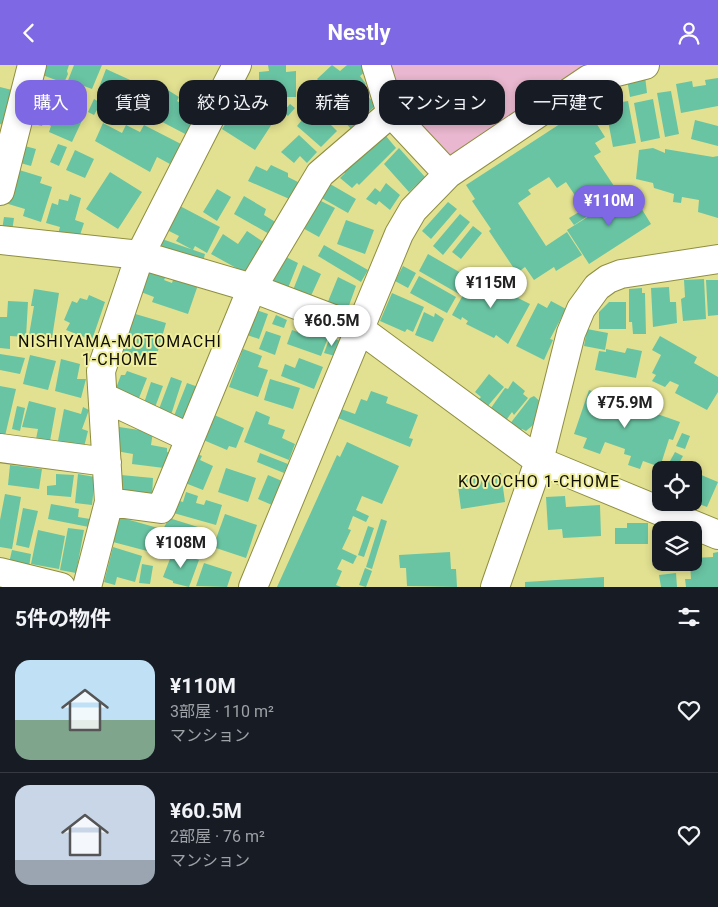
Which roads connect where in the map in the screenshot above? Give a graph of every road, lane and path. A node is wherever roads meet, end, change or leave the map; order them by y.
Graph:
1 (32, 65) edge
2 (237, 65) edge
3 (376, 65) edge
4 (646, 65) edge
5 (381, 80) edge
6 (379, 123) edge
7 (402, 125) edge
8 (448, 174) junction
9 (0, 191) edge
10 (0, 240) edge
11 (140, 255) junction
12 (718, 259) edge
13 (252, 288) junction
14 (360, 329) junction
15 (103, 397) junction
16 (190, 438) junction
17 (0, 447) edge
18 (539, 461) junction
19 (107, 463) junction
20 (110, 502) junction
21 (718, 535) edge
22 (0, 572) edge
23 (61, 587) edge
24 (87, 587) edge
25 (254, 587) edge
26 (494, 587) edge

1 - 9 street
2 - 11 street
3 - 5 street
4 - 8 street
6 - 13 street
7 - 8 street
8 - 14 street
10 - 11 street
11 - 13 street
11 - 15 street
12 - 18 street
13 - 14 street
13 - 16 street
14 - 18 street
14 - 25 street
15 - 16 street
15 - 19 street
16 - 20 street
17 - 19 street
18 - 21 street
18 - 26 street
19 - 20 street
20 - 24 street
22 - 23 street

